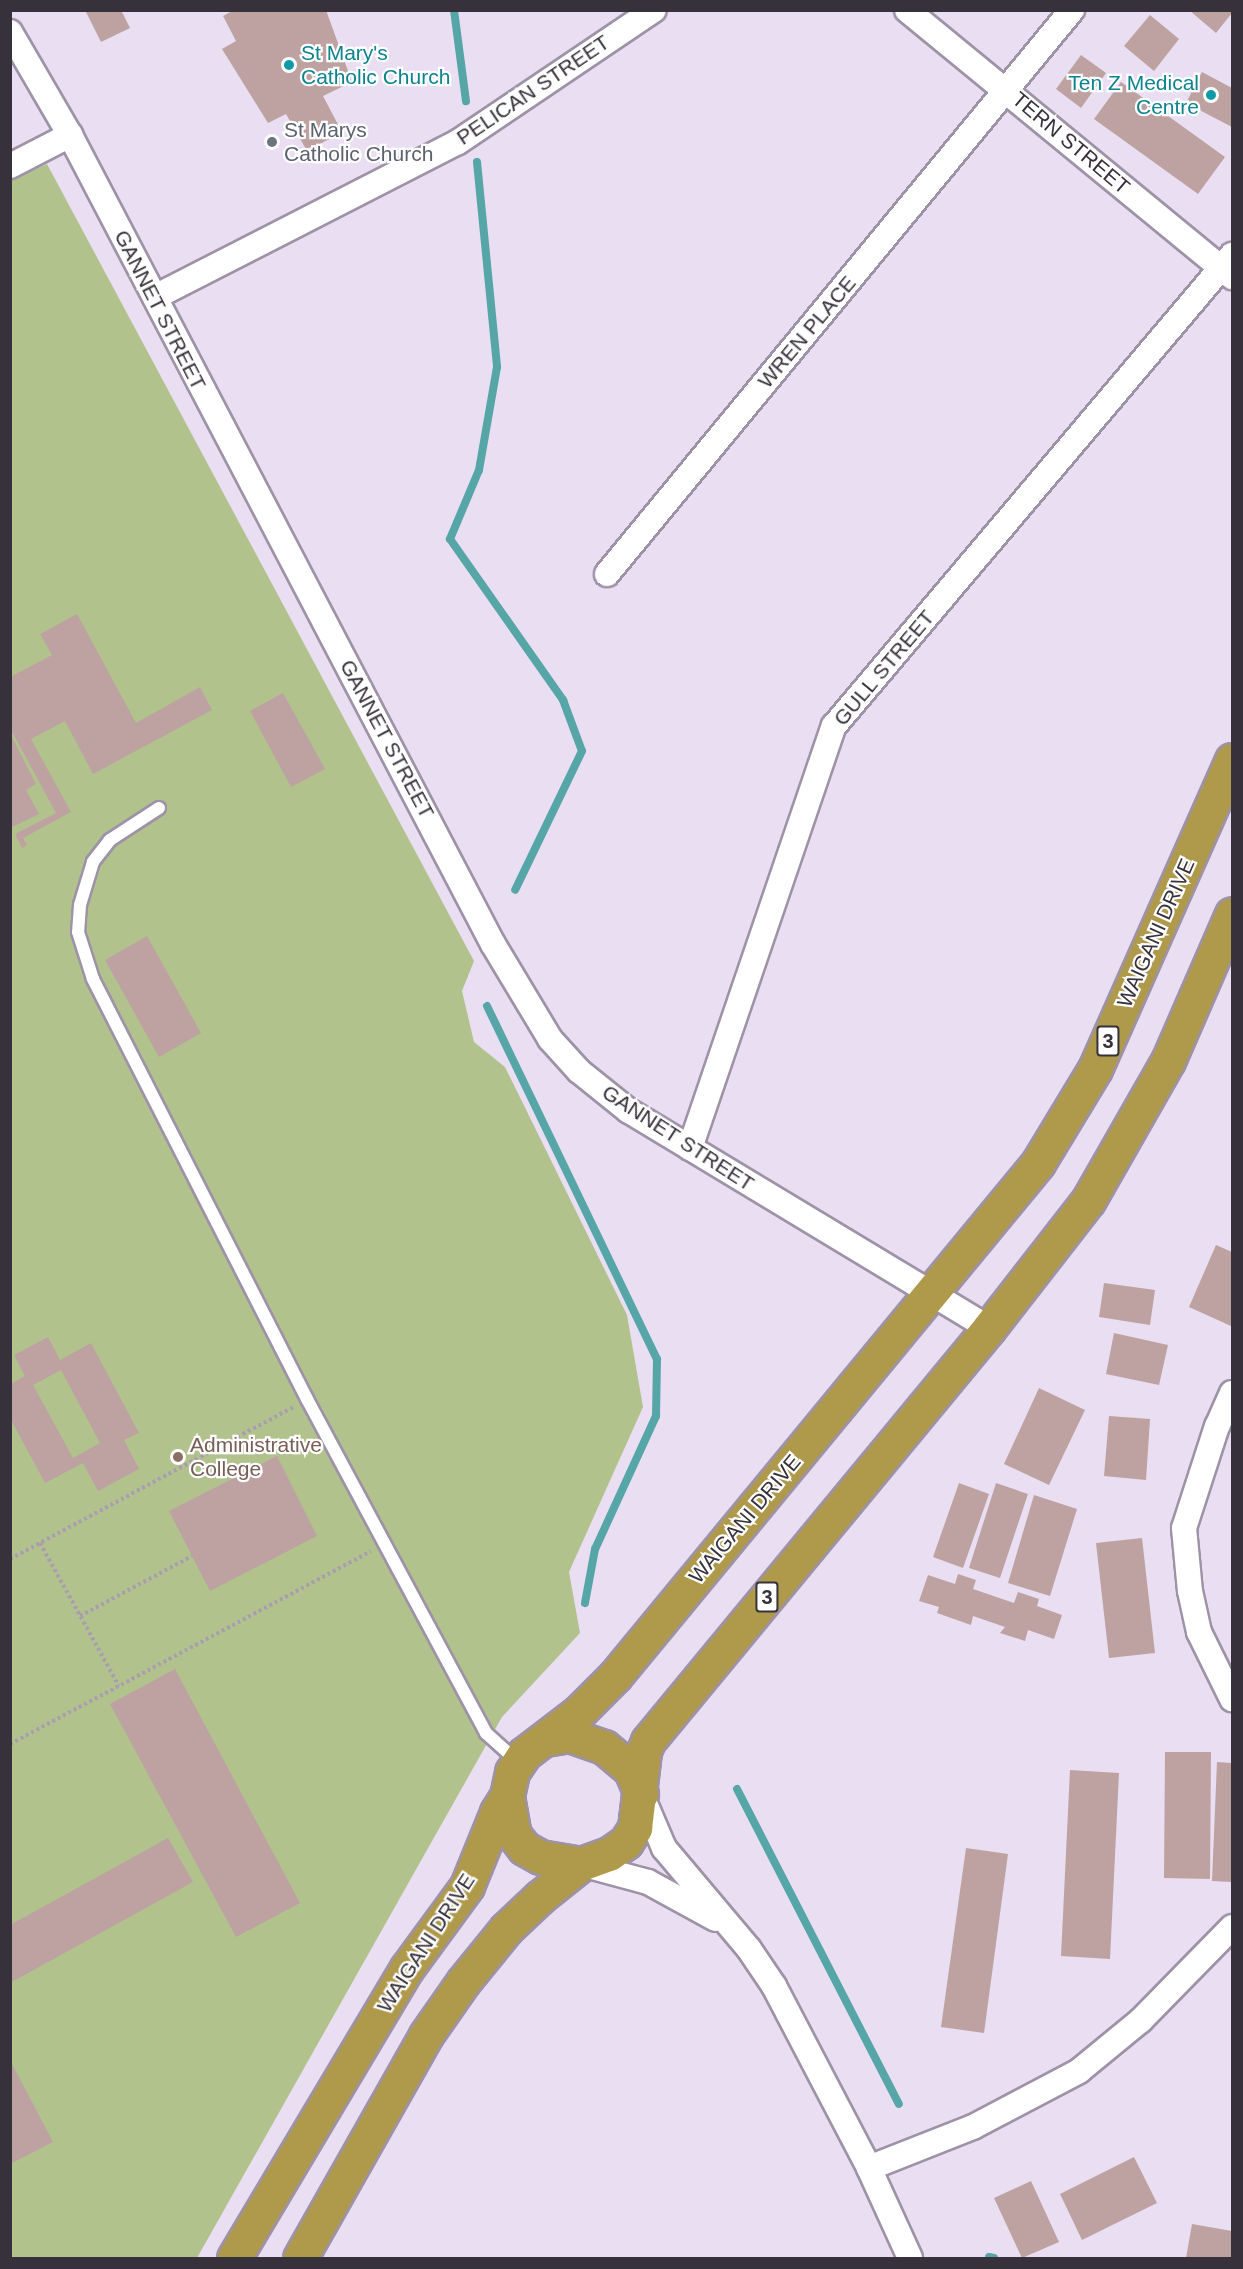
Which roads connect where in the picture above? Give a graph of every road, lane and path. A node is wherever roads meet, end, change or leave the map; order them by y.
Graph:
1 (654, 10) edge
2 (907, 10) edge
3 (1072, 10) edge
4 (10, 32) edge
5 (1007, 90) junction
6 (70, 135) junction
7 (10, 166) edge
8 (1229, 267) edge
9 (155, 297) junction
10 (607, 574) dead end
11 (1233, 760) edge
12 (159, 808) dead end
13 (1233, 914) edge
14 (690, 1148) junction
15 (932, 1292) junction
16 (989, 1328) junction
17 (1233, 1393) edge
18 (307, 1399) junction
19 (40, 1543) junction
20 (385, 1544) junction
21 (192, 1556) dead end
22 (10, 1559) edge
23 (80, 1616) junction
24 (119, 1686) junction
25 (1233, 1699) edge
26 (545, 1739) junction
27 (10, 1744) edge
28 (518, 1762) junction
29 (641, 1794) junction
30 (507, 1796) junction
31 (582, 1864) junction
32 (731, 1927) junction
33 (1233, 1927) edge
34 (869, 2168) junction
35 (234, 2259) edge
36 (300, 2259) edge
37 (910, 2259) edge

1 - 9 street, PELICAN STREET
2 - 5 street, TERN STREET
3 - 5 street, WREN PLACE
4 - 6 street, GANNET STREET
5 - 8 street, TERN STREET
5 - 10 street, WREN PLACE
6 - 7 street
6 - 9 street, GANNET STREET
8 - 14 street, GULL STREET
9 - 14 street, GANNET STREET
11 - 15 highway, WAIGANI DRIVE / 3
12 - 18 lane
13 - 16 highway, 3
14 - 15 street, GANNET STREET
15 - 16 street, GANNET STREET
15 - 26 highway, WAIGANI DRIVE / 3
16 - 29 highway, 3
17 - 25 street
18 - 19 path
18 - 20 lane
19 - 22 path
19 - 23 path
20 - 24 path
20 - 28 lane
21 - 23 path
23 - 24 path
24 - 27 path
26 - 28 highway, WAIGANI DRIVE / 3
26 - 29 highway
28 - 30 highway, WAIGANI DRIVE
29 - 31 highway, 3
29 - 32 street
30 - 31 highway
30 - 35 highway, WAIGANI DRIVE
31 - 32 street
31 - 36 highway, 3
32 - 34 street
33 - 34 street
34 - 37 street

